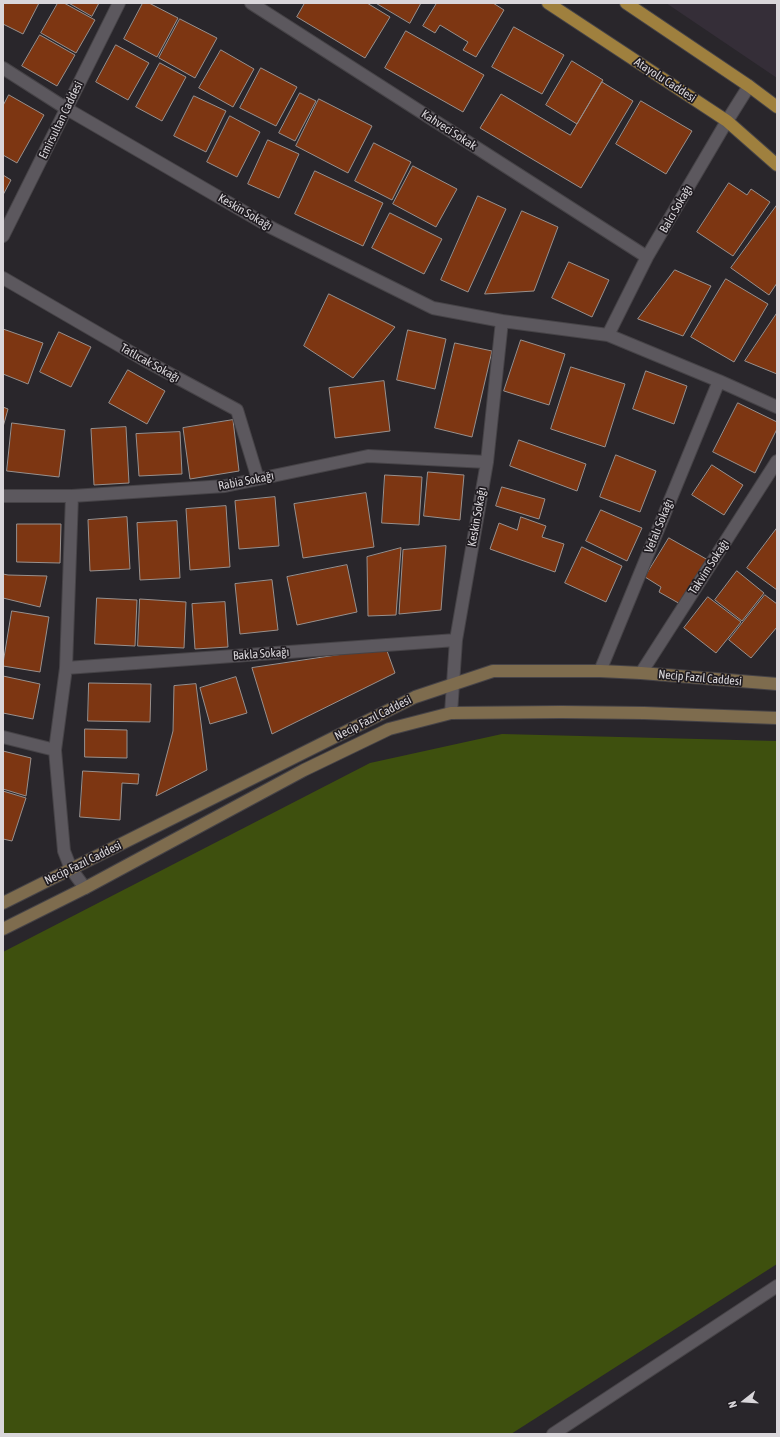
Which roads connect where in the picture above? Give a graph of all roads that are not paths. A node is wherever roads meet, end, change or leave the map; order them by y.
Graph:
1 (119, 3) edge
2 (251, 3) edge
3 (548, 3) edge
4 (626, 3) edge
5 (3, 68) edge
6 (749, 86) junction
7 (777, 107) edge
8 (67, 109) junction
9 (727, 121) junction
10 (777, 165) edge
11 (3, 236) edge
12 (647, 258) junction
13 (3, 278) edge
14 (502, 321) junction
15 (608, 335) junction
16 (719, 381) junction
17 (777, 407) edge
18 (777, 461) edge
19 (487, 462) junction
20 (258, 478) junction
21 (3, 496) edge
22 (72, 496) junction
23 (456, 640) junction
24 (66, 668) junction
25 (600, 671) junction
26 (641, 673) junction
27 (452, 684) junction
28 (777, 684) edge
29 (451, 713) junction
30 (777, 718) edge
31 (3, 737) edge
32 (55, 750) junction
33 (71, 869) junction
34 (85, 888) junction
35 (3, 903) edge
36 (3, 929) edge
37 (777, 1286) edge
38 (553, 1434) edge

1 - 8 street, Emirsultan Caddesi
2 - 12 street, Kahveci Sokak
3 - 9 main road, Atayolu Caddesi
4 - 6 main road
5 - 8 street, Keskin Sokağı
6 - 7 main road
6 - 9 street, Balcı Sokağı
8 - 11 street, Emirsultan Caddesi
8 - 14 street, Keskin Sokağı
9 - 10 main road, Atayolu Caddesi
9 - 12 street, Balcı Sokağı
12 - 15 street, Balcı Sokağı
13 - 20 street, Tatlıcak Sokağı
14 - 15 street, Keskin Sokağı
14 - 19 street, Keskin Sokağı
15 - 16 street, Keskin Sokağı
16 - 17 street, Keskin Sokağı
16 - 25 street, Vefalı Sokağı
18 - 26 street, Takvim Sokağı
19 - 20 street, Rabia Sokağı
19 - 23 street, Keskin Sokağı
20 - 22 street, Rabia Sokağı
21 - 22 street, Rabia Sokağı
22 - 24 street
23 - 24 street, Bakla Sokağı
23 - 27 street, Keskin Sokağı
24 - 32 street
25 - 26 street, Necip Fazıl Caddesi
25 - 27 street, Necip Fazıl Caddesi
26 - 28 street, Necip Fazıl Caddesi
27 - 29 street, Keskin Sokağı
27 - 33 street, Necip Fazıl Caddesi
29 - 30 street, Necip Fazıl Caddesi
29 - 34 street, Necip Fazıl Caddesi
31 - 32 street
32 - 33 street
33 - 34 street
33 - 35 street, Necip Fazıl Caddesi
34 - 36 street, Necip Fazıl Caddesi
37 - 38 street

